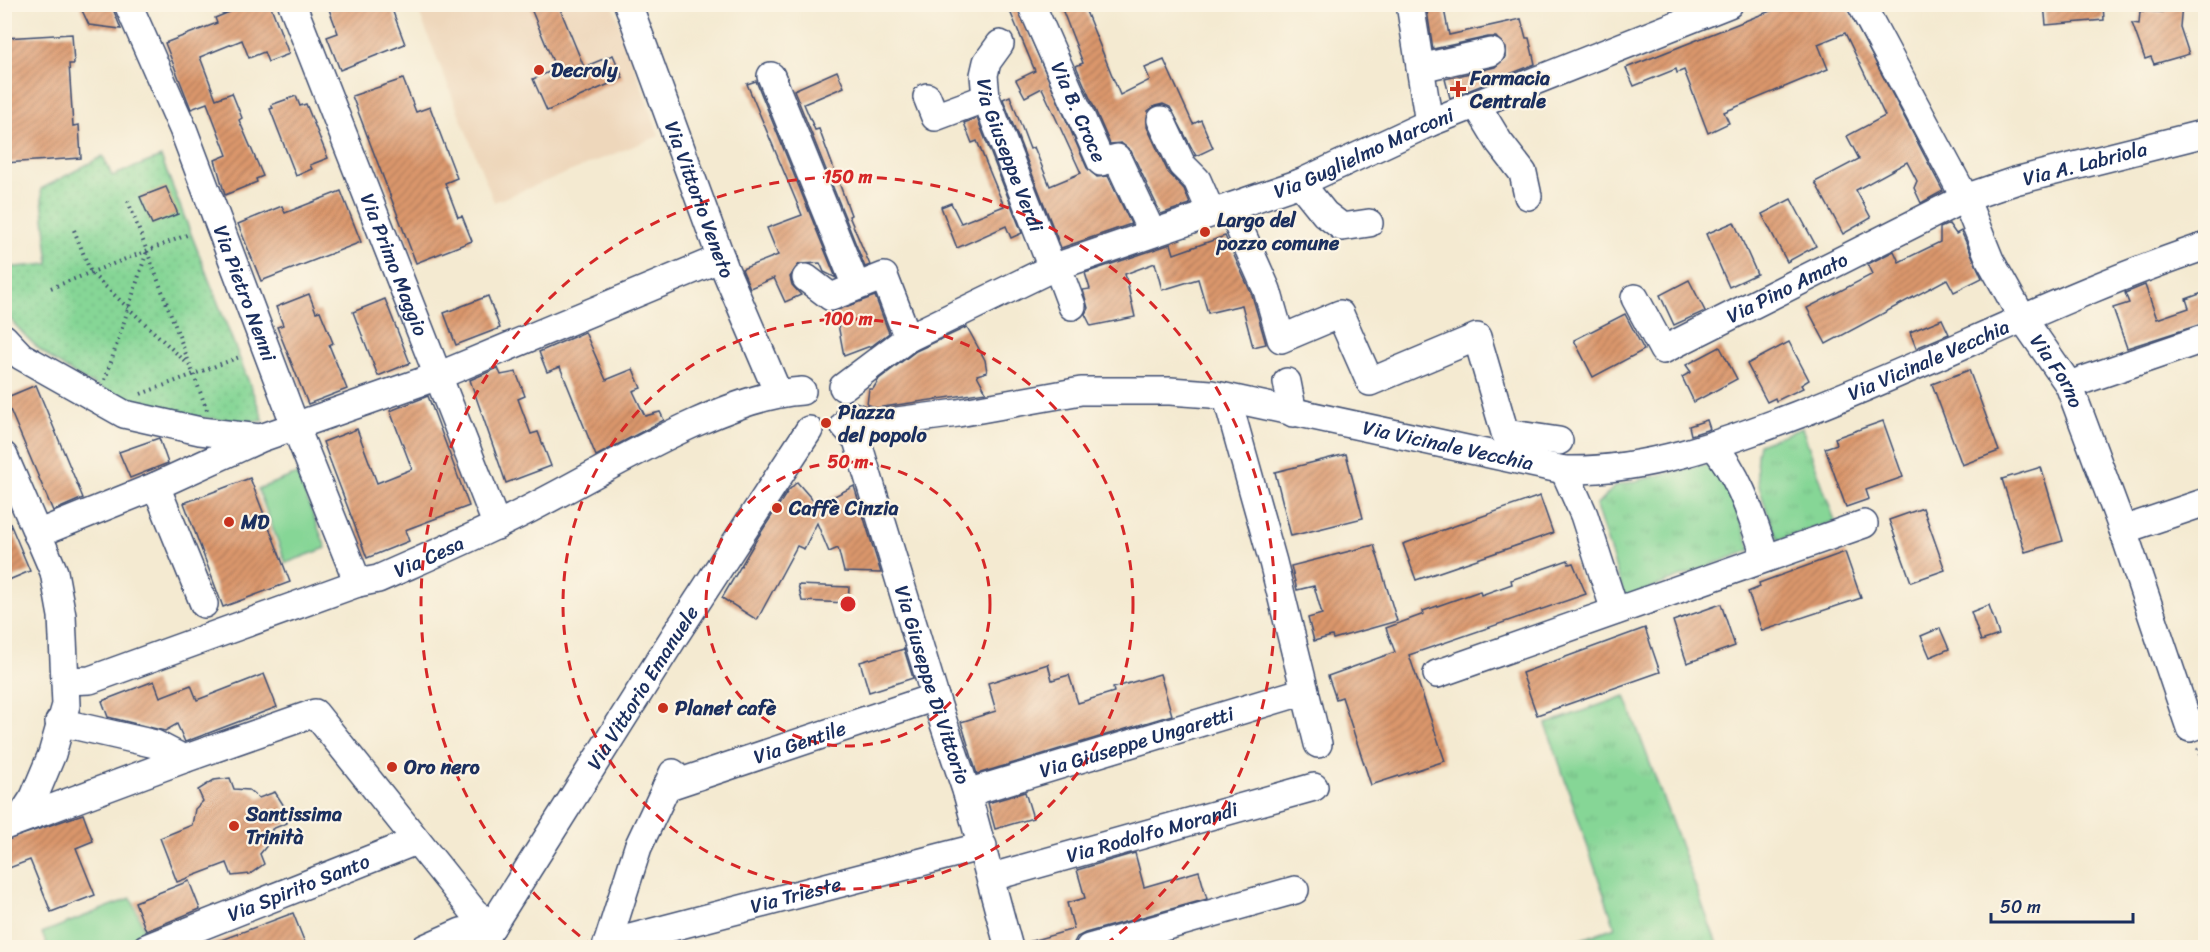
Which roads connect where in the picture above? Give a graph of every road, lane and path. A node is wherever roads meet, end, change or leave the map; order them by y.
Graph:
1 (128, 4) edge
2 (292, 4) edge
3 (628, 4) edge
4 (1031, 4) edge
5 (1410, 4) edge
6 (1729, 4) edge
7 (1861, 4) edge
8 (1000, 45) dead end
9 (1491, 52) dead end
10 (1420, 68) junction
11 (771, 76) dead end
12 (927, 97) dead end
13 (986, 98) junction
14 (1476, 104) junction
15 (1161, 120) dead end
16 (1429, 123) junction
17 (2205, 134) edge
18 (1530, 182) dead end
19 (1300, 183) junction
20 (1965, 198) junction
21 (128, 201) dead end
22 (1221, 209) junction
23 (1369, 223) dead end
24 (74, 230) dead end
25 (1152, 233) junction
26 (188, 235) dead end
27 (2205, 246) edge
28 (147, 251) junction
29 (721, 258) junction
30 (1054, 267) junction
31 (91, 273) junction
32 (806, 278) dead end
33 (856, 286) junction
34 (51, 288) dead end
35 (1635, 298) dead end
36 (1072, 306) dead end
37 (128, 308) junction
38 (2023, 319) junction
39 (4, 338) edge
40 (908, 338) junction
41 (2205, 338) edge
42 (242, 356) dead end
43 (191, 367) junction
44 (194, 373) junction
45 (438, 376) junction
46 (105, 382) dead end
47 (1287, 382) dead end
48 (2069, 385) junction
49 (843, 387) junction
50 (790, 392) junction
51 (132, 397) dead end
52 (1227, 398) junction
53 (1281, 410) junction
54 (209, 414) dead end
55 (847, 420) junction
56 (296, 428) junction
57 (809, 430) junction
58 (1746, 434) junction
59 (261, 438) junction
60 (1559, 441) dead end
61 (1713, 445) junction
62 (4, 456) edge
63 (1564, 470) junction
64 (1610, 470) junction
65 (156, 486) junction
66 (1746, 500) junction
67 (2205, 502) edge
68 (1864, 524) dead end
69 (497, 526) junction
70 (2123, 530) junction
71 (37, 534) junction
72 (1598, 555) junction
73 (1766, 558) junction
74 (1273, 562) junction
75 (358, 583) junction
76 (204, 604) dead end
77 (1615, 611) junction
78 (1437, 674) dead end
79 (65, 681) junction
80 (1305, 691) junction
81 (935, 697) junction
82 (59, 722) junction
83 (2198, 725) edge
84 (1318, 744) dead end
85 (183, 759) junction
86 (1314, 787) dead end
87 (967, 793) junction
88 (12, 823) edge
89 (416, 841) junction
90 (983, 846) junction
91 (992, 877) junction
92 (1295, 890) dead end
93 (485, 937) edge
94 (606, 946) edge
95 (1001, 946) edge
96 (146, 948) edge
97 (425, 948) edge
98 (1089, 948) edge

1 - 56 street, Via Pietro Nenni
2 - 45 street, Via Primo Maggio
3 - 29 street, Via Vittorio Veneto
4 - 25 street, Via B. Croce
5 - 10 street
6 - 14 street, Via Guglielmo Marconi
7 - 20 street, Via Forno
8 - 13 street, Via Giuseppe Verdi
9 - 10 street
10 - 16 street
11 - 33 street
12 - 13 street
13 - 30 street, Via Giuseppe Verdi
14 - 16 street, Via Guglielmo Marconi
14 - 18 street
15 - 22 street
16 - 19 street, Via Guglielmo Marconi
17 - 20 street, Via A. Labriola
19 - 22 street, Via Guglielmo Marconi
19 - 23 street
20 - 35 street, Via Pino Amato
20 - 38 street, Via Forno
21 - 28 path
22 - 25 street, Via Guglielmo Marconi
22 - 60 street
24 - 31 path
25 - 30 street, Via Guglielmo Marconi
26 - 28 path
27 - 38 street, Via Vicinale Vecchia
28 - 31 path
28 - 37 path
28 - 43 path
29 - 45 street
29 - 50 street, Via Vittorio Veneto
30 - 36 street, Via Giuseppe Verdi
30 - 40 street, Via Guglielmo Marconi
31 - 34 path
31 - 37 path
32 - 33 street
33 - 40 street
37 - 43 path
37 - 46 path
38 - 48 street, Via Forno
38 - 58 street, Via Vicinale Vecchia
39 - 59 street
40 - 49 street, Via Guglielmo Marconi
41 - 48 street
42 - 44 path
43 - 44 path
44 - 51 path
44 - 54 path
45 - 56 street
45 - 69 street, Via Primo Maggio
47 - 53 street
48 - 70 street, Via Forno
49 - 50 street
49 - 55 street
50 - 57 street
50 - 69 street, Via Cesa
52 - 53 street, Via Vicinale Vecchia
52 - 55 street, Via Vicinale Vecchia
52 - 74 street
53 - 63 street, Via Vicinale Vecchia
53 - 74 street
55 - 57 street
55 - 81 street, Via Giuseppe Di Vittorio
56 - 59 street
56 - 75 street, Via Pietro Nenni
57 - 93 street, Via Vittorio Emanuele
58 - 61 street, Via Vicinale Vecchia
58 - 66 street
59 - 65 street
61 - 64 street, Via Vicinale Vecchia
61 - 66 street
62 - 71 street
63 - 64 street, Via Vicinale Vecchia
63 - 72 street
64 - 72 street
65 - 71 street
65 - 76 street
66 - 73 street
67 - 70 street
68 - 73 street
69 - 75 street, Via Cesa
70 - 83 street, Via Forno
71 - 79 street
72 - 77 street
73 - 77 street
74 - 80 street
75 - 79 street, Via Cesa
77 - 78 street
79 - 82 street
80 - 84 street
80 - 87 street, Via Giuseppe Ungaretti
81 - 87 street, Via Giuseppe Di Vittorio
81 - 94 street, Via Gentile
82 - 85 street
82 - 88 street
85 - 88 street
85 - 89 street
86 - 91 street, Via Rodolfo Morandi
87 - 90 street, Via Giuseppe Di Vittorio
89 - 93 street
89 - 96 street, Via Spirito Santo
90 - 91 street, Via Giuseppe Di Vittorio
90 - 94 street, Via Trieste
91 - 95 street, Via Giuseppe Di Vittorio
92 - 98 street
93 - 97 street

